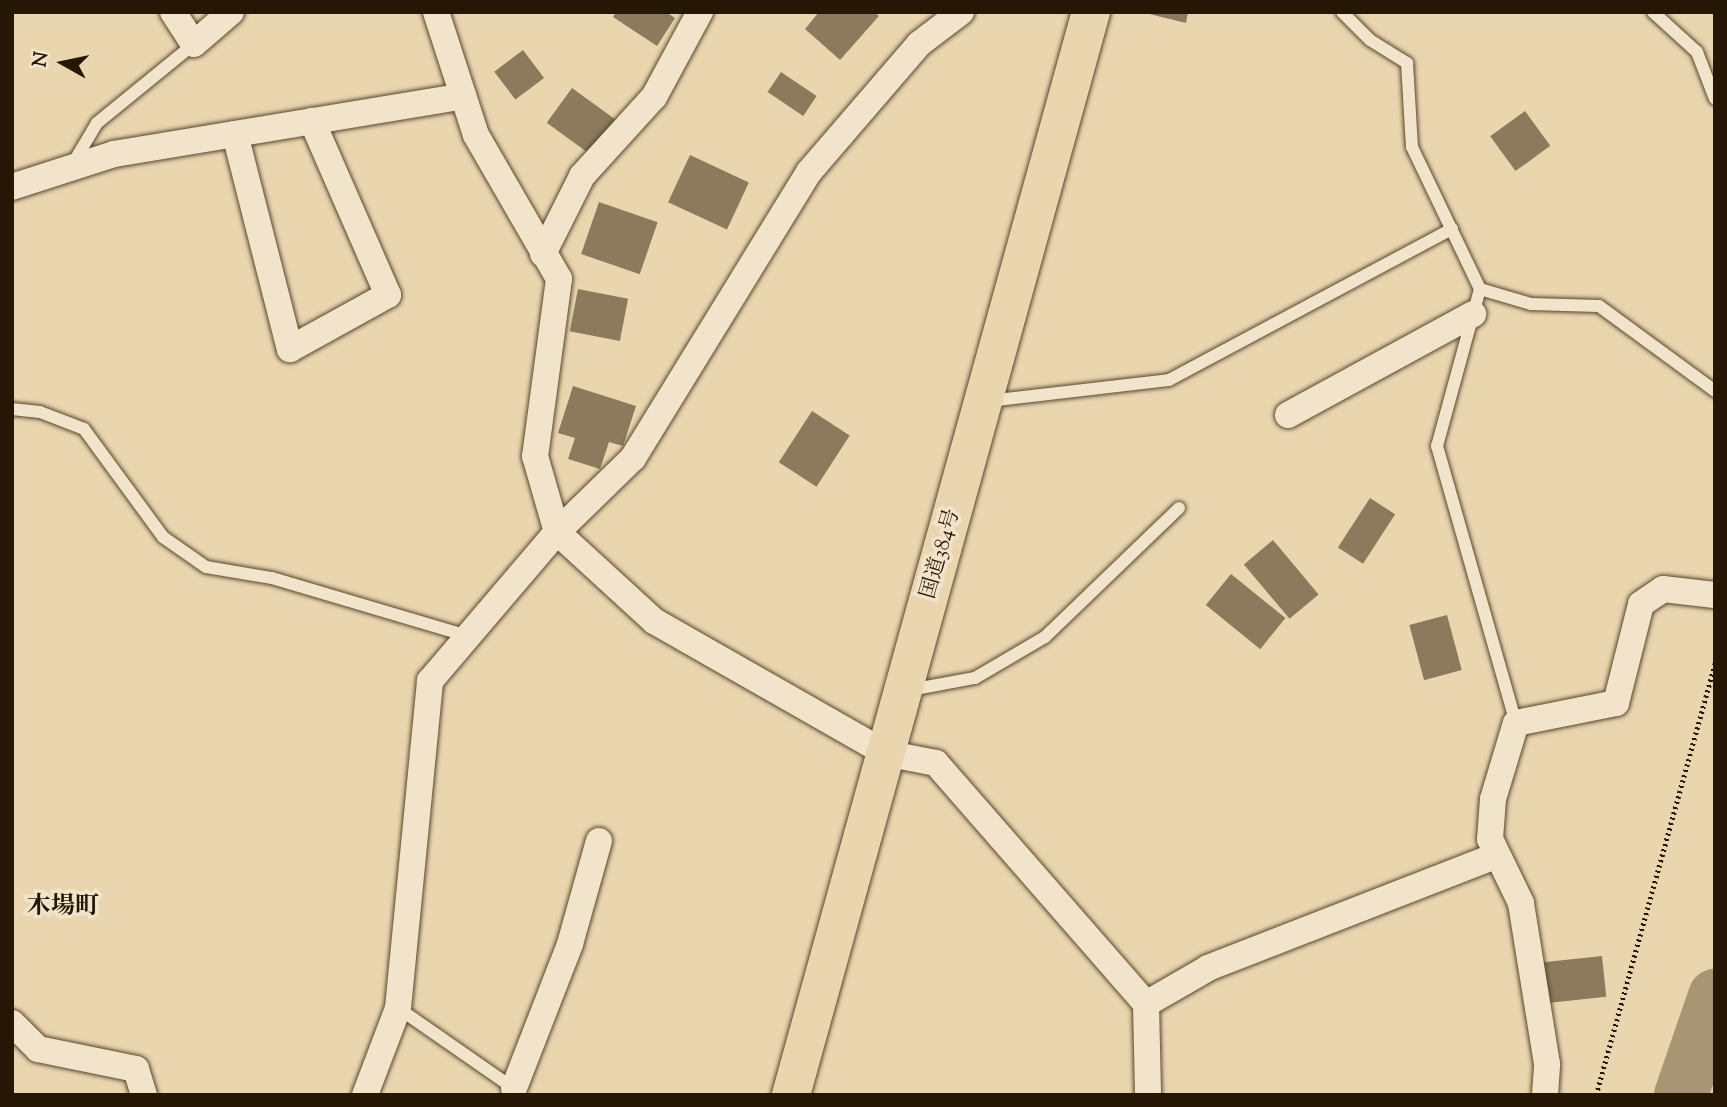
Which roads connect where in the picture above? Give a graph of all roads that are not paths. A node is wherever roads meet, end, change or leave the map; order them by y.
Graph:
1 (173, 12) edge
2 (231, 12) edge
3 (436, 12) edge
4 (700, 12) edge
5 (961, 12) edge
6 (1091, 12) edge
7 (1342, 12) edge
8 (1653, 12) edge
9 (194, 44) junction
10 (463, 96) junction
11 (1715, 99) edge
12 (312, 121) junction
13 (235, 134) junction
14 (69, 168) junction
15 (12, 187) edge
16 (1451, 229) junction
17 (543, 254) junction
18 (1480, 289) junction
19 (1473, 314) junction
20 (1715, 391) edge
21 (984, 401) junction
22 (12, 409) edge
23 (1288, 415) dead end
24 (1179, 508) dead end
25 (557, 532) junction
26 (1715, 595) edge
27 (468, 636) junction
28 (902, 691) junction
29 (1516, 723) junction
30 (885, 753) junction
31 (599, 841) dead end
32 (1494, 856) junction
33 (1146, 1004) junction
34 (398, 1008) junction
35 (12, 1023) edge
36 (518, 1092) edge
37 (144, 1095) edge
38 (365, 1095) edge
39 (791, 1095) edge
40 (1148, 1095) edge
41 (1545, 1095) edge

1 - 9 street
2 - 9 street
3 - 10 street
4 - 17 street
5 - 25 street
6 - 21 highway, 国道384号
7 - 16 lane
8 - 11 lane
9 - 14 lane
10 - 12 street
10 - 17 street
12 - 13 street
12 - 13 street
13 - 14 street
14 - 15 street
16 - 18 lane
16 - 21 lane
17 - 25 street
18 - 19 lane
18 - 20 lane
19 - 23 street
19 - 29 lane
21 - 28 highway, 国道384号
22 - 27 lane
24 - 28 lane
25 - 27 street
25 - 30 street
26 - 29 street
27 - 34 street
28 - 30 highway, 国道384号
29 - 32 street
30 - 33 street
30 - 39 highway, 国道384号
31 - 36 street
32 - 33 street
32 - 41 street
33 - 40 street
34 - 36 lane
34 - 38 street
35 - 37 street

